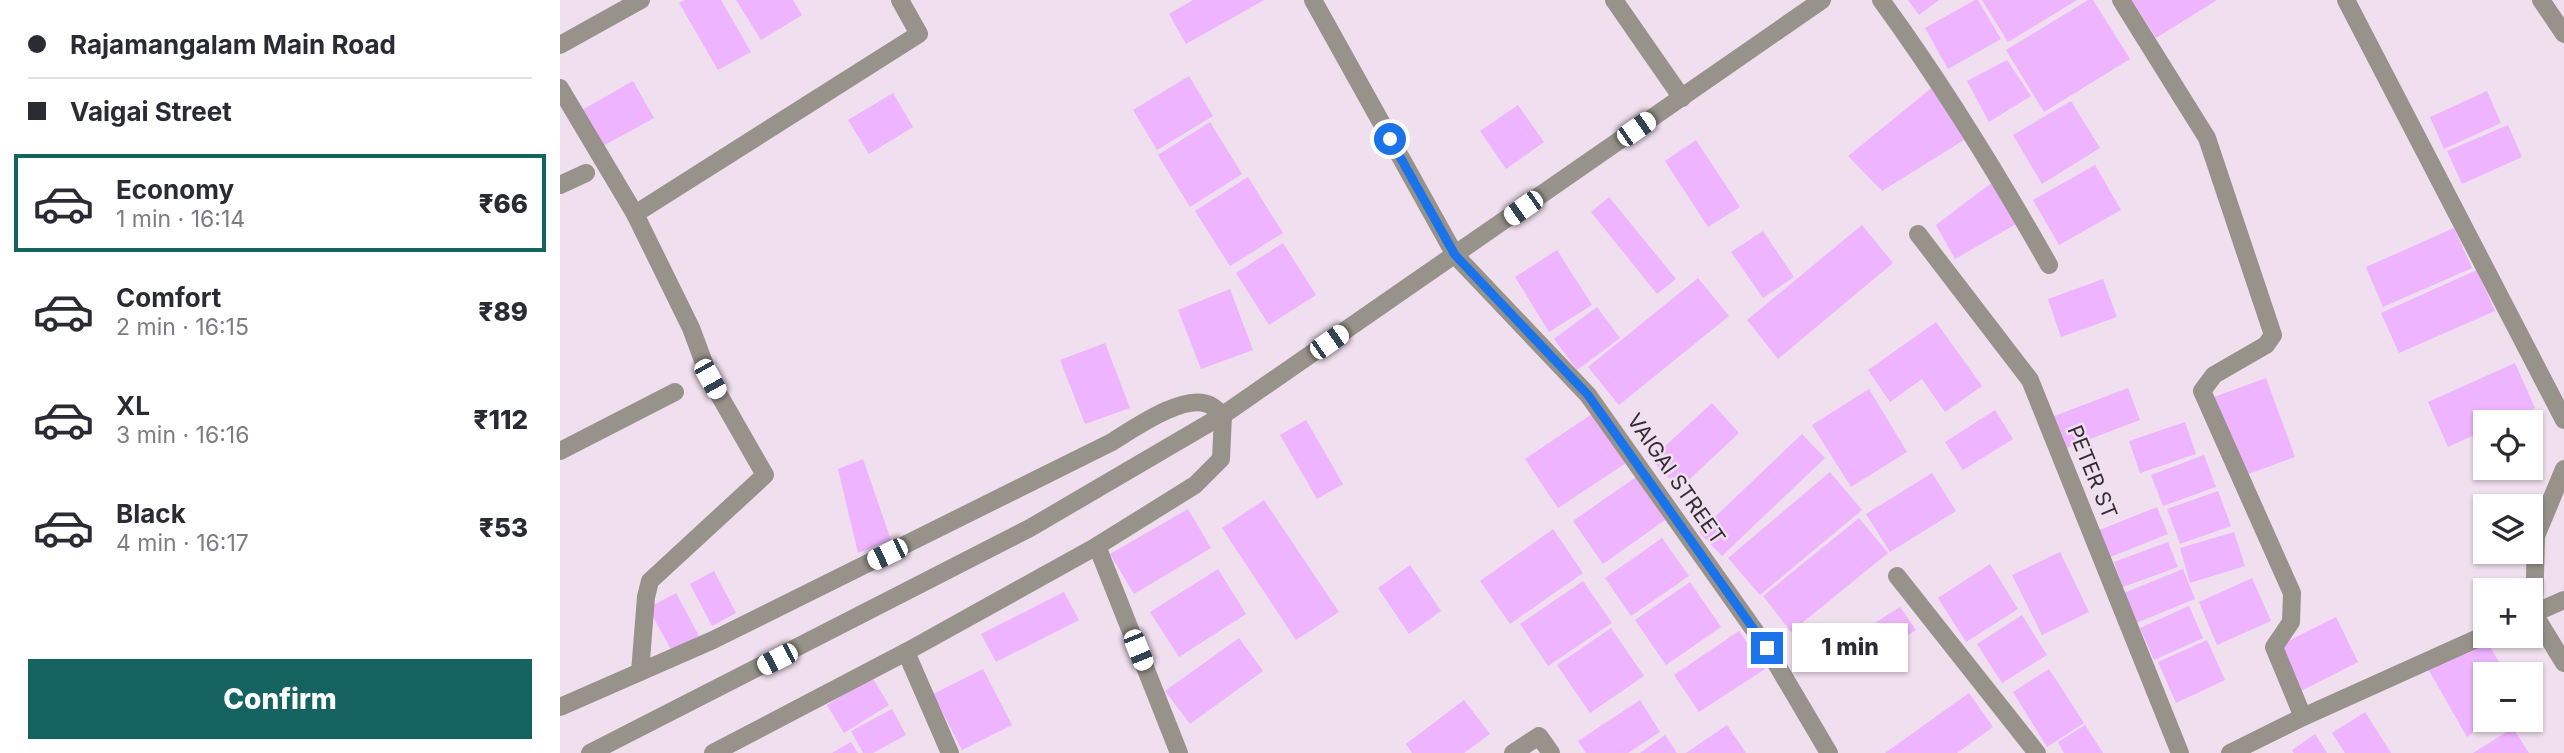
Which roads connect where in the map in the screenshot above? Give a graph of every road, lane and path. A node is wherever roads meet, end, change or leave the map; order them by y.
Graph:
1 (640, 0) edge
2 (900, 0) edge
3 (1313, 0) edge
4 (1614, 0) edge
5 (1822, 0) edge
6 (1881, 0) edge
7 (2122, 0) edge
8 (2346, 0) edge
9 (2542, 0) edge
10 (2564, 34) edge
11 (560, 45) edge
12 (560, 88) edge
13 (1682, 98) junction
14 (586, 173) dead end
15 (560, 186) edge
16 (635, 214) junction
17 (1918, 233) dead end
18 (1455, 255) junction
19 (2049, 265) dead end
20 (675, 392) dead end
21 (1223, 415) junction
22 (2564, 420) edge
23 (560, 451) edge
24 (2564, 469) edge
25 (1097, 546) junction
26 (1897, 576) dead end
27 (2534, 578) edge
28 (2564, 600) edge
29 (2543, 609) edge
30 (2543, 631) edge
31 (2473, 640) edge
32 (906, 652) junction
33 (2564, 663) edge
34 (640, 672) junction
35 (560, 707) edge
36 (2304, 717) junction
37 (590, 753) edge
38 (713, 753) edge
39 (950, 753) edge
40 (1179, 753) edge
41 (1513, 753) edge
42 (1551, 753) edge
43 (1829, 753) edge
44 (2037, 753) edge
45 (2180, 753) edge
46 (2230, 753) edge

1 - 11 street
2 - 16 street
3 - 18 street, VAIGAI STREET
4 - 13 street
5 - 13 street
6 - 19 street
7 - 36 street
8 - 22 street
9 - 10 street
12 - 16 street
13 - 18 street
14 - 15 street
16 - 34 street
17 - 45 street, PETER ST
18 - 21 street
18 - 43 street, VAIGAI STREET
20 - 23 street
21 - 25 street
21 - 34 street
21 - 37 street
24 - 27 street
25 - 32 street
25 - 40 street
26 - 44 street
28 - 29 street
30 - 33 street
31 - 36 street
32 - 38 street
32 - 39 street
34 - 35 street
36 - 46 street
41 - 42 street

